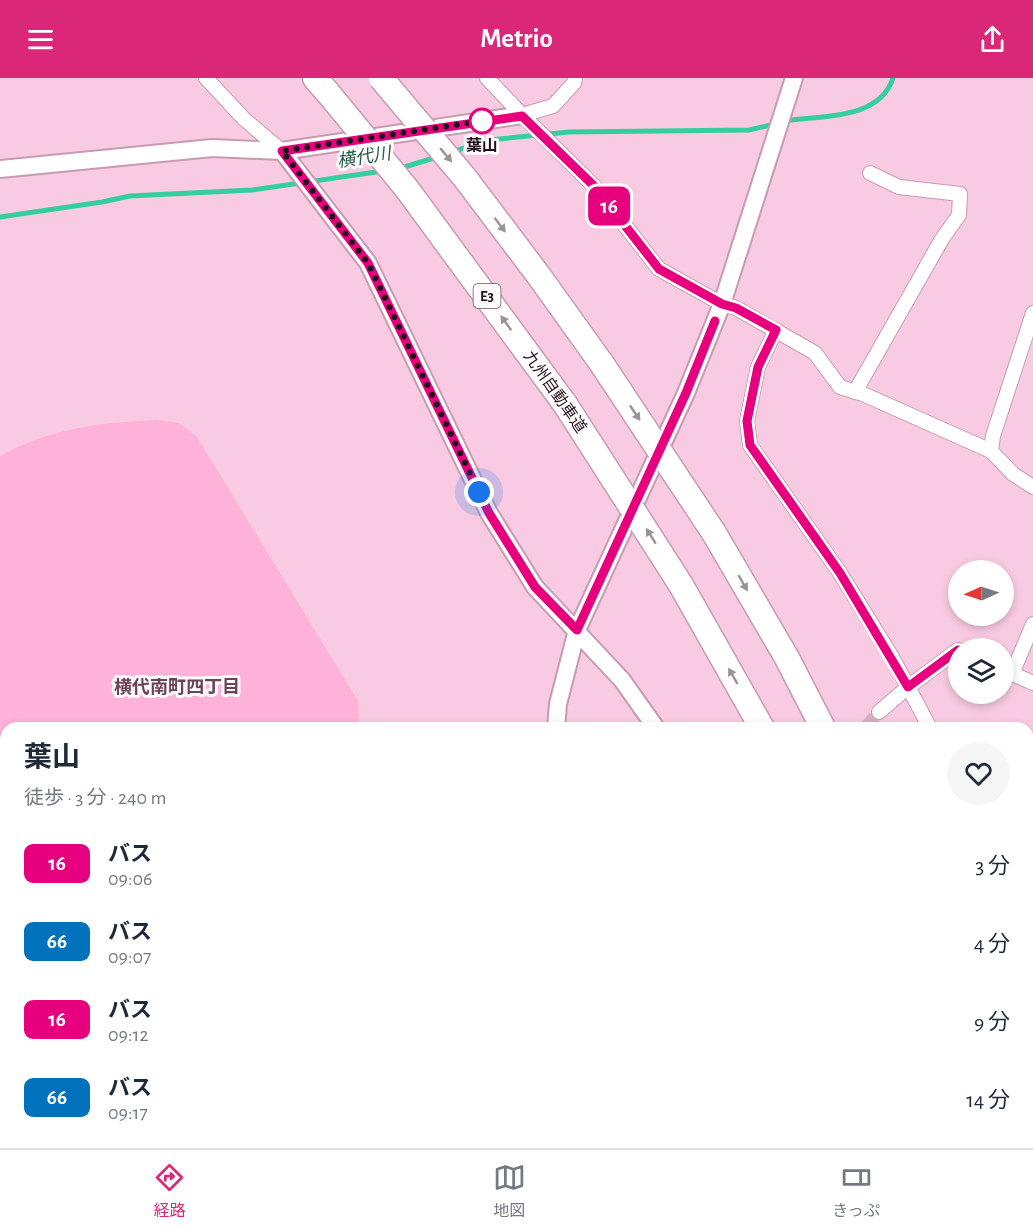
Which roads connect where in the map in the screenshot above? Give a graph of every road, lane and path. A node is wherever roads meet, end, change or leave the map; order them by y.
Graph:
1 (206, 78) edge
2 (381, 78) edge
3 (487, 78) edge
4 (575, 78) edge
5 (794, 78) edge
6 (322, 86) edge
7 (522, 116) junction
8 (282, 151) junction
9 (0, 169) edge
10 (870, 173) dead end
11 (722, 304) junction
12 (1033, 313) edge
13 (776, 330) junction
14 (855, 392) junction
15 (991, 451) junction
16 (1033, 487) edge
17 (1033, 624) edge
18 (577, 630) junction
19 (948, 657) edge
20 (1014, 660) edge
21 (1014, 675) edge
22 (1033, 683) edge
23 (908, 687) junction
24 (879, 712) tunnel mouth
25 (556, 722) edge
26 (652, 722) edge
27 (759, 722) edge
28 (820, 722) edge
29 (927, 722) edge

1 - 8 street
2 -> 28 highway, bridge
3 - 7 street
4 - 7 street
5 - 11 street
27 -> 6 highway, 九州自動車道 / E3, bridge
7 - 8 street
7 - 11 street
8 - 9 street
8 - 18 street
10 - 14 street
11 - 13 street
11 - 18 street
12 - 15 street
13 - 14 street
13 - 23 street
14 - 15 street
15 - 16 street
17 - 20 street
18 - 25 street
18 - 26 street
19 - 23 street
21 - 22 street
23 - 24 street
23 - 29 street

